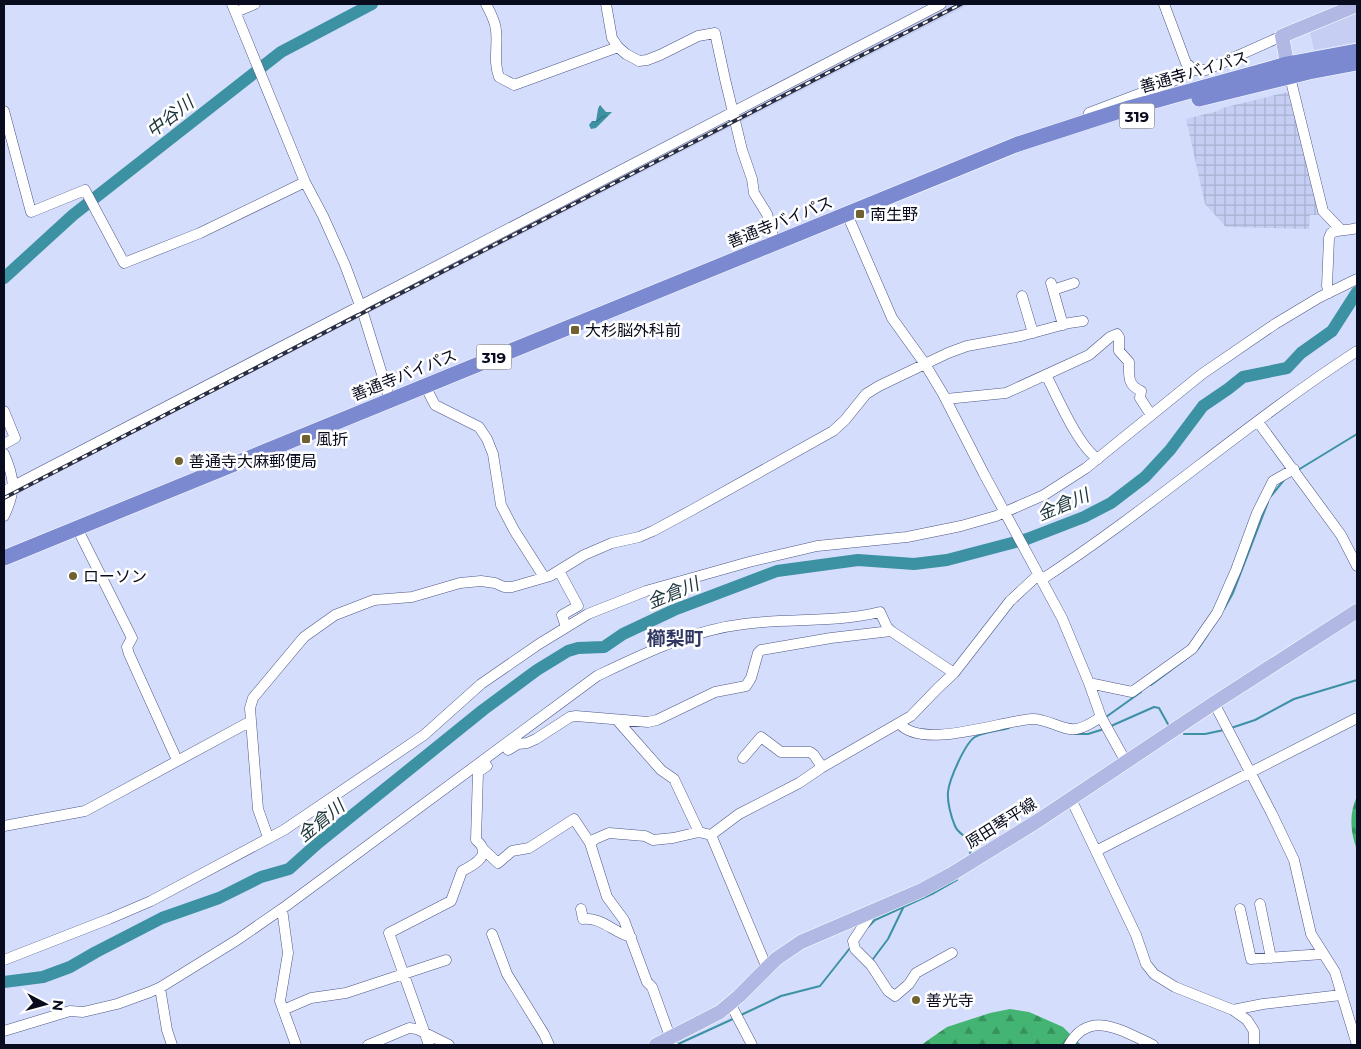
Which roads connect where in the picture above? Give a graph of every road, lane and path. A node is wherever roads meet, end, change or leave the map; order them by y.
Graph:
1 (254, 4) edge
2 (486, 4) edge
3 (606, 4) edge
4 (941, 4) edge
5 (1164, 4) edge
6 (1357, 5) edge
7 (234, 8) edge
8 (1282, 36) junction
9 (618, 47) junction
10 (1357, 50) edge
11 (1357, 63) edge
12 (1194, 70) junction
13 (1288, 71) junction
14 (4, 111) edge
15 (732, 113) junction
16 (1089, 113) dead end
17 (305, 182) junction
18 (848, 214) junction
19 (1357, 228) edge
20 (1341, 230) junction
21 (775, 242) junction
22 (1357, 280) edge
23 (1074, 283) dead end
24 (1329, 293) junction
25 (1022, 296) dead end
26 (360, 306) junction
27 (1083, 321) dead end
28 (1063, 325) junction
29 (1034, 333) junction
30 (1357, 351) edge
31 (926, 364) junction
32 (1046, 375) junction
33 (425, 386) junction
34 (946, 399) junction
35 (390, 400) junction
36 (4, 411) edge
37 (1151, 415) junction
38 (1258, 422) junction
39 (4, 444) edge
40 (4, 454) edge
41 (1098, 459) junction
42 (1295, 471) junction
43 (14, 485) junction
44 (4, 490) edge
45 (1004, 512) junction
46 (4, 516) edge
47 (77, 528) junction
48 (4, 558) edge
49 (1357, 566) edge
50 (559, 571) junction
51 (544, 577) junction
52 (1040, 578) junction
53 (1357, 611) edge
54 (566, 627) junction
55 (891, 631) junction
56 (954, 673) junction
57 (1089, 682) junction
58 (1214, 703) junction
59 (1357, 718) edge
60 (616, 720) junction
61 (251, 721) junction
62 (1103, 723) junction
63 (900, 724) junction
64 (516, 741) junction
65 (743, 758) dead end
66 (177, 760) junction
67 (1126, 762) junction
68 (822, 767) junction
69 (1251, 774) junction
70 (1071, 799) junction
71 (4, 826) edge
72 (699, 832) junction
73 (712, 835) junction
74 (268, 837) dead end
75 (590, 843) junction
76 (484, 850) junction
77 (1096, 851) junction
78 (1260, 904) dead end
79 (282, 909) junction
80 (581, 909) dead end
81 (1240, 909) dead end
82 (873, 911) junction
83 (492, 934) dead end
84 (631, 937) junction
85 (952, 953) dead end
86 (1323, 954) junction
87 (1271, 958) junction
88 (4, 960) edge
89 (446, 960) dead end
90 (767, 968) junction
91 (403, 974) junction
92 (160, 988) junction
93 (1341, 995) junction
94 (282, 1010) junction
95 (1233, 1010) junction
96 (735, 1012) junction
97 (4, 1030) edge
98 (426, 1033) junction
99 (672, 1043) edge
100 (172, 1045) edge
101 (296, 1045) edge
102 (368, 1045) edge
103 (429, 1045) edge
104 (449, 1045) edge
105 (549, 1045) edge
106 (656, 1045) edge
107 (752, 1045) edge
108 (1069, 1045) edge
109 (1153, 1045) edge
110 (1254, 1045) edge
111 (1357, 1045) edge

1 - 7 street
2 - 9 street
3 - 9 street
4 - 15 street
5 - 12 street
6 - 8 main road
7 - 17 street
8 - 12 street
8 - 13 main road
9 - 15 street
10 - 13 highway, 善通寺バイパス / 319
11 - 13 highway, 善通寺バイパス / 319
12 - 16 street
13 - 18 highway, 善通寺バイパス / 319
13 - 20 street
14 - 17 street
15 - 21 street
15 - 26 street
17 - 26 street
18 - 21 highway, 善通寺バイパス / 319
18 - 31 street
19 - 20 street
20 - 24 street
21 - 33 highway, 善通寺バイパス / 319
22 - 24 street
23 - 28 street
24 - 37 street
25 - 29 street
26 - 35 street
26 - 43 street
27 - 28 street
28 - 29 street
29 - 31 street
30 - 38 street
31 - 34 street
31 - 50 street
32 - 34 street
32 - 37 street
32 - 41 street
33 - 35 highway, 善通寺バイパス / 319
33 - 51 street
34 - 45 street
35 - 47 highway, 善通寺バイパス / 319
36 - 39 street
37 - 41 street
38 - 42 street
38 - 52 street
40 - 43 street
41 - 45 street
42 - 49 street
42 - 57 street
43 - 44 street
43 - 46 street
45 - 52 street
45 - 54 street
47 - 48 highway, 善通寺バイパス / 319
47 - 66 street
50 - 51 street
50 - 54 street
51 - 61 street
52 - 56 street
52 - 57 street
53 - 58 main road, 原田琴平線
54 - 88 street
55 - 56 street
55 - 60 street
55 - 64 street
56 - 63 street
57 - 62 street
58 - 67 main road, 原田琴平線
58 - 69 street
59 - 69 street
60 - 64 street
60 - 72 street
61 - 66 street
61 - 74 street
62 - 63 street
62 - 67 street
63 - 68 street
64 - 76 street
64 - 79 street
65 - 68 street
66 - 71 street
67 - 70 main road, 原田琴平線
68 - 73 street
69 - 77 street
69 - 86 street
70 - 77 street
70 - 82 main road, 原田琴平線
72 - 73 street
72 - 75 street
73 - 90 street
75 - 76 street
75 - 84 street
76 - 91 street
77 - 95 street
78 - 87 street
79 - 92 street
79 - 94 street
80 - 84 street
81 - 87 street
82 - 85 street
82 - 90 main road, 原田琴平線
83 - 105 street
84 - 99 street
86 - 87 street
86 - 93 street
89 - 91 street
90 - 96 main road, 原田琴平線
91 - 94 street
91 - 98 street
92 - 97 street
92 - 100 street
93 - 95 street
93 - 111 street
94 - 101 street
95 - 110 street
96 - 99 main road, 原田琴平線
96 - 107 street
98 - 102 street
98 - 103 street
98 - 104 street
99 - 106 main road, 原田琴平線
108 - 109 street

